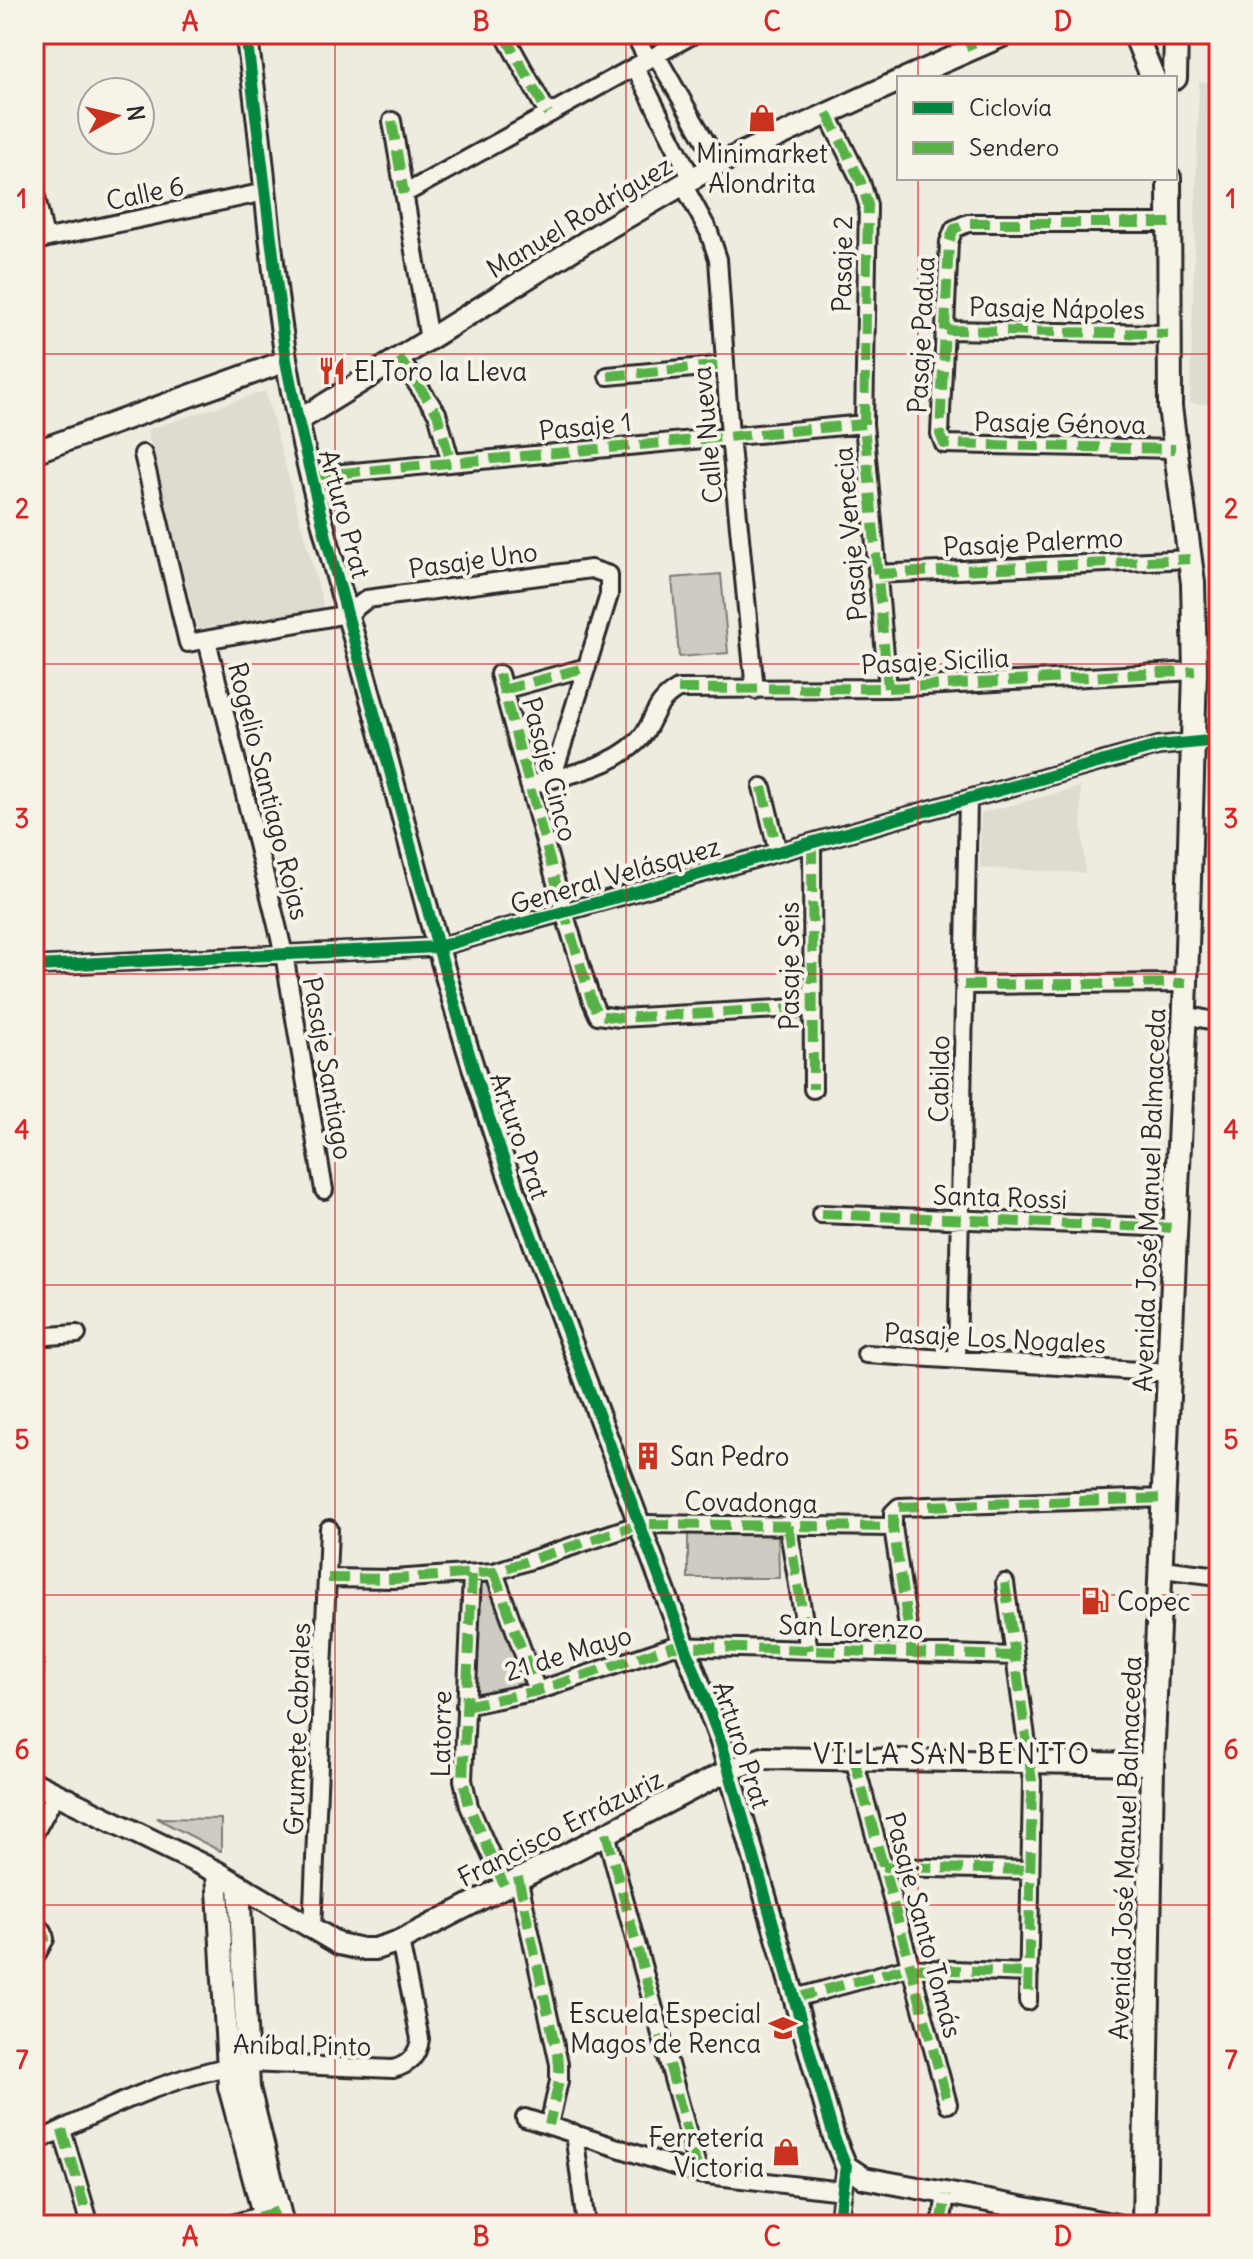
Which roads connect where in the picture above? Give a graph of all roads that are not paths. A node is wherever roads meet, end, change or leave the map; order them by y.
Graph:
1 (246, 34) edge
2 (504, 34) edge
3 (634, 34) edge
4 (694, 34) edge
5 (1007, 34) edge
6 (1135, 34) edge
7 (1176, 34) edge
8 (969, 42) edge
9 (647, 61) junction
10 (910, 76) edge
11 (1152, 76) edge
12 (1175, 76) edge
13 (897, 82) edge
14 (827, 113) junction
15 (548, 114) junction
16 (392, 121) dead end
17 (716, 165) junction
18 (1169, 180) edge
19 (688, 182) junction
20 (34, 187) edge
21 (265, 192) junction
22 (404, 194) junction
23 (1170, 223) junction
24 (39, 240) edge
25 (946, 330) junction
26 (1168, 334) junction
27 (429, 340) junction
28 (399, 358) junction
29 (286, 361) junction
30 (725, 365) junction
31 (608, 376) dead end
32 (298, 421) junction
33 (864, 424) junction
34 (730, 436) junction
35 (944, 444) joint
36 (1175, 449) junction
37 (34, 452) edge
38 (143, 454) dead end
39 (451, 463) junction
40 (311, 476) junction
41 (1190, 559) junction
42 (877, 574) junction
43 (348, 614) junction
44 (207, 640) junction
45 (587, 667) junction
46 (1195, 671) junction
47 (888, 688) junction
48 (755, 690) junction
49 (1219, 740) edge
50 (1194, 742) junction
51 (552, 779) junction
52 (529, 785) junction
53 (762, 787) dead end
54 (968, 799) junction
55 (812, 843) junction
56 (778, 852) junction
57 (564, 912) junction
58 (438, 947) junction
59 (284, 954) junction
60 (34, 966) edge
61 (1186, 983) junction
62 (964, 985) junction
63 (813, 1007) junction
64 (1185, 1015) junction
65 (1219, 1022) edge
66 (813, 1089) dead end
67 (324, 1190) dead end
68 (821, 1214) dead end
69 (960, 1220) junction
70 (1176, 1228) junction
71 (77, 1334) dead end
72 (34, 1337) edge
73 (866, 1354) dead end
74 (957, 1360) junction
75 (1170, 1373) junction
76 (1165, 1498) junction
77 (640, 1524) junction
78 (788, 1526) junction
79 (893, 1527) junction
80 (329, 1529) dead end
81 (1162, 1569) junction
82 (494, 1572) junction
83 (472, 1575) junction
84 (1219, 1576) edge
85 (328, 1578) junction
86 (1005, 1583) dead end
87 (685, 1646) junction
88 (809, 1650) junction
89 (912, 1653) junction
90 (1015, 1656) junction
91 (34, 1664) edge
92 (34, 1672) edge
93 (537, 1691) junction
94 (465, 1706) junction
95 (854, 1759) junction
96 (1030, 1762) junction
97 (1152, 1764) junction
98 (729, 1770) junction
99 (34, 1783) edge
100 (56, 1794) junction
101 (606, 1833) junction
102 (34, 1834) edge
103 (883, 1867) junction
104 (1030, 1870) junction
105 (217, 1872) junction
106 (511, 1881) junction
107 (239, 1885) junction
108 (34, 1925) edge
109 (312, 1930) junction
110 (400, 1941) junction
111 (34, 1959) edge
112 (910, 1968) junction
113 (1029, 1973) junction
114 (795, 1998) junction
115 (1028, 2001) dead end
116 (247, 2063) junction
117 (226, 2066) junction
118 (948, 2104) dead end
119 (525, 2118) dead end
120 (549, 2125) junction
121 (62, 2130) junction
122 (574, 2133) junction
123 (34, 2143) edge
124 (846, 2166) junction
125 (699, 2174) junction
126 (842, 2191) junction
127 (946, 2195) junction
128 (273, 2219) edge
129 (90, 2225) edge
130 (229, 2225) edge
131 (586, 2225) edge
132 (838, 2225) edge
133 (941, 2225) edge
134 (1117, 2225) edge
135 (1144, 2225) edge

1 - 21 street, Arturo Prat
2 - 15 street
3 - 9 street
4 - 9 street
5 - 8 street
6 - 11 main road
7 - 12 main road
8 - 10 street
9 - 15 street
9 - 17 street
9 - 19 street, Calle Nueva
13 - 14 street, Manuel Rodríguez
14 - 17 street, Manuel Rodríguez
14 - 33 street, Pasaje 2
15 - 22 street
16 - 22 street
17 - 19 street, Manuel Rodríguez
18 - 23 main road, Avenida José Manuel Balmaceda
19 - 27 street, Manuel Rodríguez
19 - 30 street, Calle Nueva
20 - 24 street
21 - 24 street, Calle 6
21 - 29 street, Arturo Prat
22 - 27 street
23 - 25 street, Pasaje Padua
23 - 26 main road, Avenida José Manuel Balmaceda
25 - 26 street, Pasaje Nápoles
25 - 35 street, Pasaje Padua
26 - 36 main road, Avenida José Manuel Balmaceda
27 - 28 street, Manuel Rodríguez
28 - 32 street, Manuel Rodríguez
28 - 39 street
29 - 32 street, Arturo Prat
29 - 37 street
30 - 31 street
30 - 34 street, Calle Nueva
32 - 40 street, Arturo Prat
33 - 34 street, Pasaje 1
33 - 42 street, Pasaje Venecia
34 - 39 street, Pasaje 1
34 - 48 street, Calle Nueva
35 - 36 street, Pasaje Génova
36 - 41 main road, Avenida José Manuel Balmaceda
38 - 44 street
39 - 40 street, Pasaje 1
40 - 43 street, Arturo Prat
41 - 42 street, Pasaje Palermo
41 - 46 main road, Avenida José Manuel Balmaceda
42 - 47 street, Pasaje Venecia
43 - 44 street, Pasaje Uno
43 - 45 street, Pasaje Uno
43 - 58 street, Arturo Prat
44 - 59 street, Rogelio Santiago Rojas
45 - 51 street
45 - 52 street, Pasaje Cinco
46 - 47 street, Pasaje Sicilia
46 - 50 main road, Avenida José Manuel Balmaceda
47 - 48 street, Pasaje Sicilia
48 - 51 street, Pasaje Sicilia
49 - 50 street, General Velásquez
50 - 54 street, General Velásquez
50 - 61 main road, Avenida José Manuel Balmaceda
51 - 52 street
52 - 57 street, Pasaje Cinco
53 - 56 street
54 - 55 street, General Velásquez
54 - 62 street, Cabildo
55 - 56 street, General Velásquez
55 - 63 street, Pasaje Seis
56 - 57 street, General Velásquez
57 - 58 street, General Velásquez
57 - 63 street, Pasaje Cinco
58 - 59 street, General Velásquez
58 - 77 street, Arturo Prat
59 - 60 street, General Velásquez
59 - 67 street, Pasaje Santiago
61 - 62 street
61 - 64 main road, Avenida José Manuel Balmaceda
62 - 69 street, Cabildo
63 - 66 street, Pasaje Seis
64 - 65 street
64 - 70 main road, Avenida José Manuel Balmaceda
68 - 69 street, Santa Rossi
69 - 70 street, Santa Rossi
69 - 74 street, Cabildo
70 - 75 main road, Avenida José Manuel Balmaceda
71 - 72 street
73 - 74 street, Pasaje Los Nogales
74 - 75 street, Pasaje Los Nogales
75 - 76 main road, Avenida José Manuel Balmaceda
76 - 79 street
76 - 81 main road, Avenida José Manuel Balmaceda
77 - 78 street, Covadonga
77 - 82 street, Covadonga
77 - 87 street, Arturo Prat
78 - 79 street, Covadonga
78 - 88 street
79 - 89 street
80 - 85 street, Grumete Cabrales
81 - 84 street
81 - 97 main road, Avenida José Manuel Balmaceda
82 - 83 street, Covadonga
82 - 93 street
83 - 85 street, Covadonga
83 - 94 street, Latorre
85 - 109 street, Grumete Cabrales
86 - 90 street
87 - 88 street, San Lorenzo
87 - 93 street, 21 de Mayo
87 - 98 street, Arturo Prat
88 - 89 street, San Lorenzo
89 - 90 street, San Lorenzo
90 - 96 street
91 - 92 street
93 - 94 street, 21 de Mayo
94 - 106 street, Latorre
95 - 96 street, Francisco Errázuriz
95 - 98 street, Francisco Errázuriz
95 - 103 street, Pasaje Santo Tomás
96 - 97 street, Francisco Errázuriz
96 - 104 street
97 - 135 main road, Avenida José Manuel Balmaceda
98 - 101 street, Francisco Errázuriz
98 - 114 street, Arturo Prat
99 - 100 street, Francisco Errázuriz
100 - 102 street
100 - 105 street, Francisco Errázuriz
101 - 106 street, Francisco Errázuriz
101 - 125 street
103 - 104 street
103 - 112 street, Pasaje Santo Tomás
104 - 113 street
105 - 107 street, Francisco Errázuriz
105 - 117 street
106 - 110 street, Francisco Errázuriz
106 - 120 street, Latorre
107 - 109 street, Francisco Errázuriz
107 - 116 street
108 - 111 street
109 - 110 street, Francisco Errázuriz
110 - 116 street, Aníbal Pinto
112 - 113 street
112 - 114 street
112 - 118 street, Pasaje Santo Tomás
113 - 115 street
114 - 124 street, Arturo Prat
116 - 117 street, Aníbal Pinto
116 - 128 street
117 - 121 street, Aníbal Pinto
117 - 128 street
119 - 120 street
120 - 122 street
121 - 123 street, Aníbal Pinto
121 - 129 street
122 - 125 street
122 - 131 street
124 - 126 street
124 - 127 street
125 - 126 street
126 - 132 street
127 - 133 street
127 - 134 street
128 - 130 street

